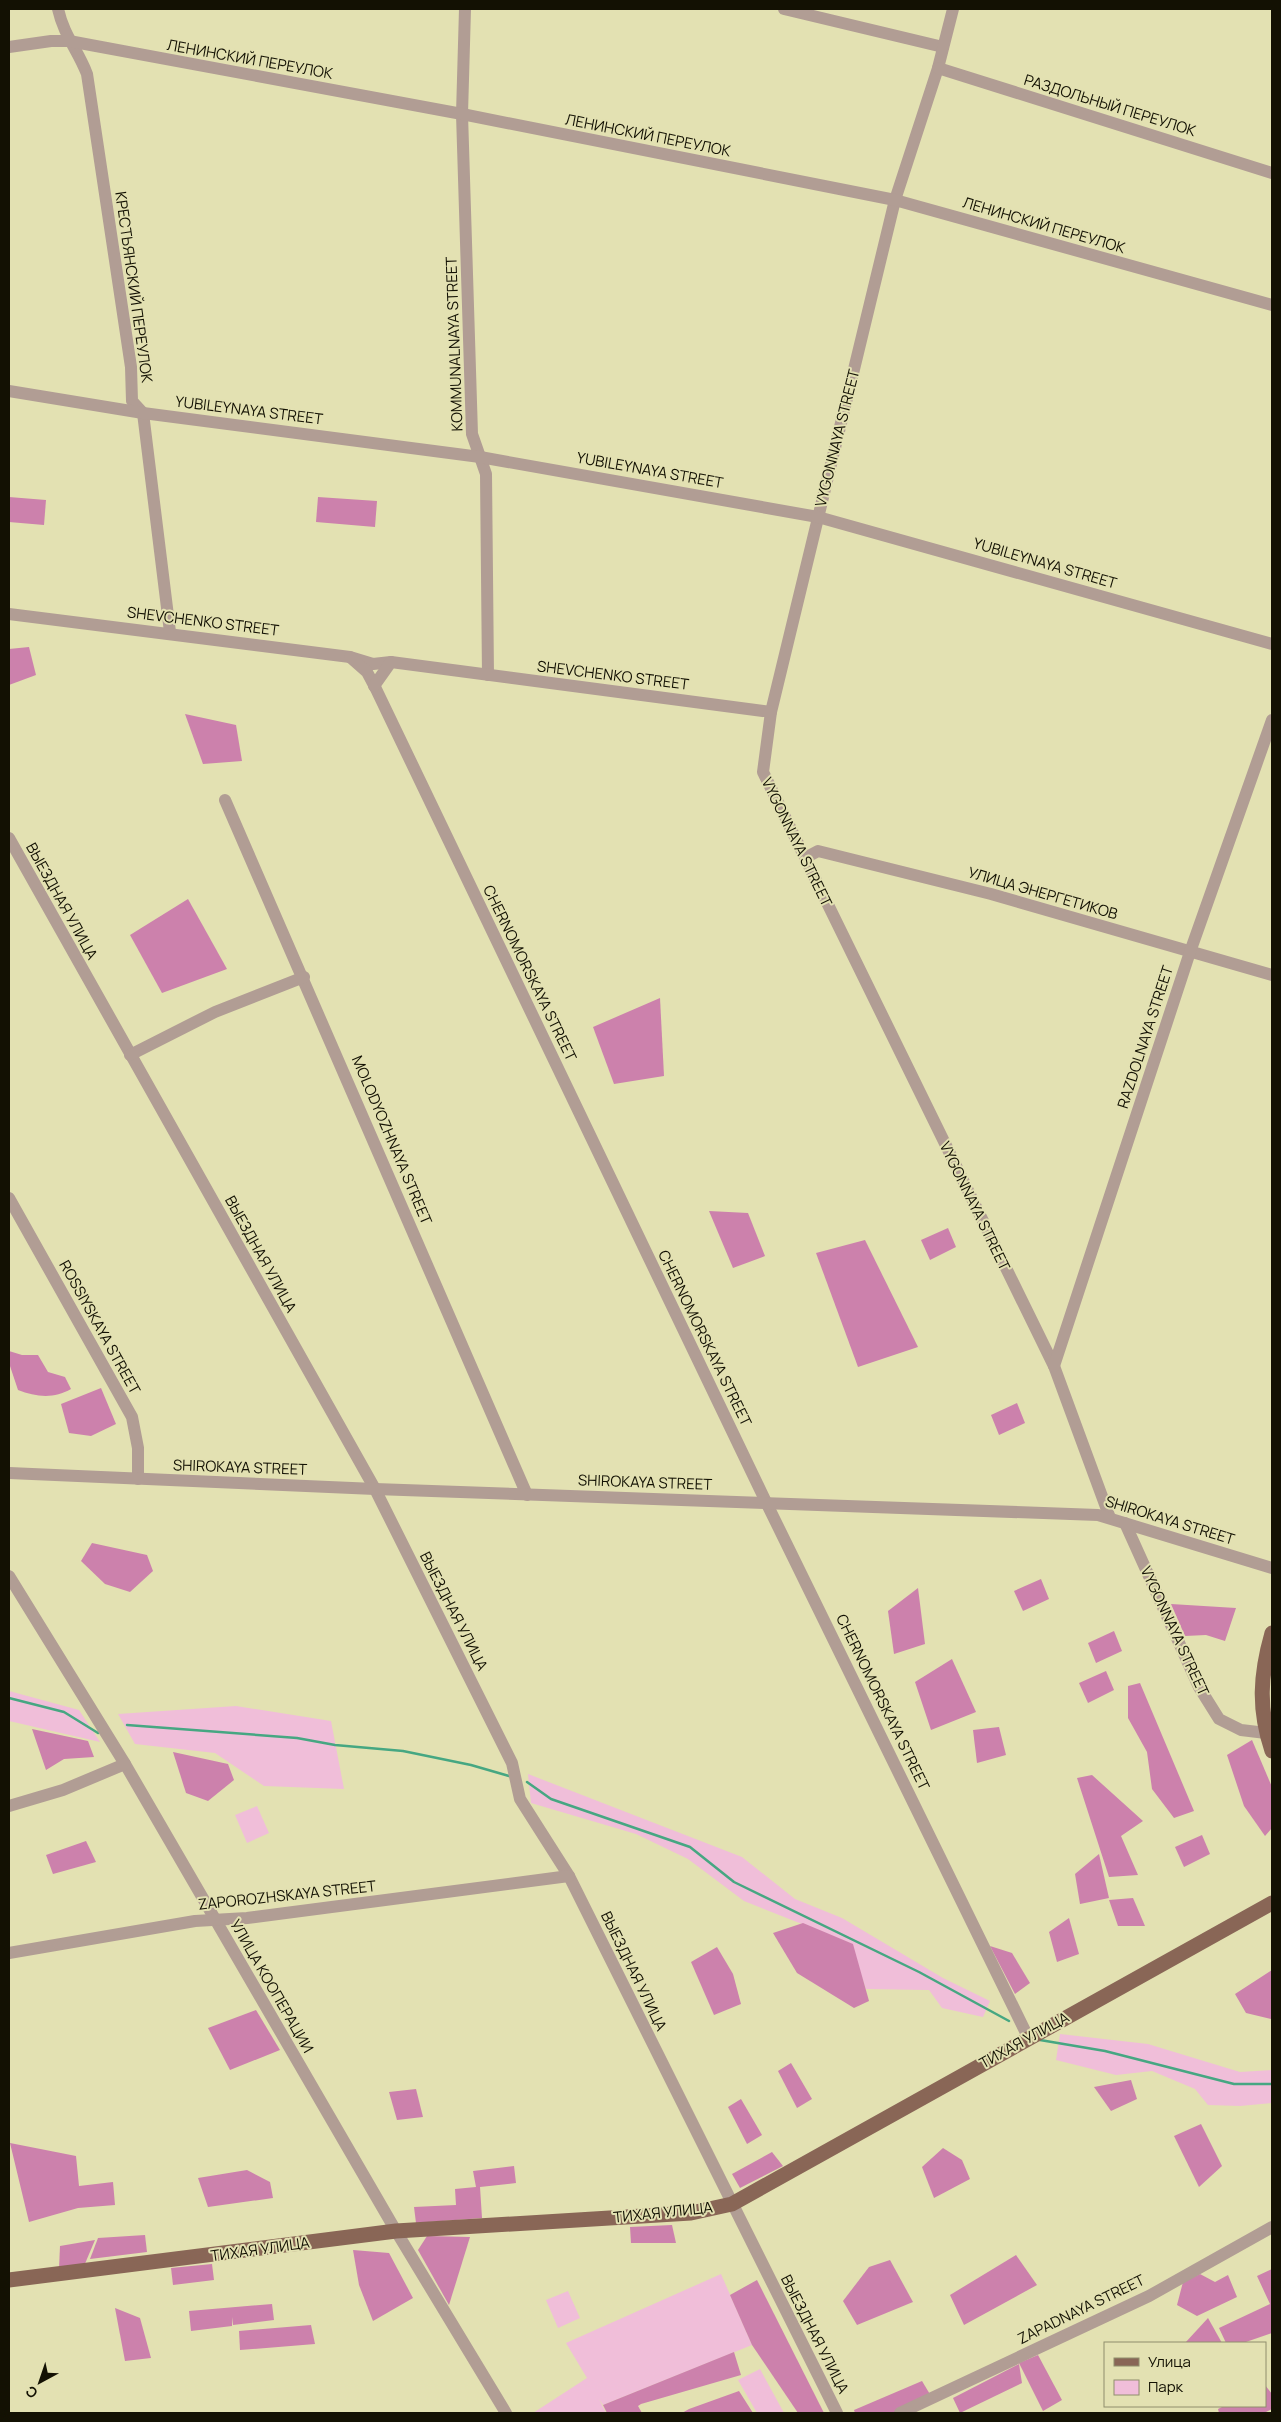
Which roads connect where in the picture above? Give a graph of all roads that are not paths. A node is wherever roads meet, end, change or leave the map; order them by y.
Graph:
1 (58, 9) edge
2 (465, 9) edge
3 (784, 9) edge
4 (953, 9) edge
5 (69, 41) junction
6 (9, 47) edge
7 (943, 47) junction
8 (938, 68) junction
9 (462, 114) junction
10 (1272, 173) edge
11 (895, 200) junction
12 (1272, 305) edge
13 (9, 391) edge
14 (143, 413) junction
15 (480, 456) junction
16 (818, 517) junction
17 (9, 614) edge
18 (170, 632) junction
19 (1272, 644) edge
20 (350, 657) junction
21 (391, 662) junction
22 (488, 675) junction
23 (374, 686) junction
24 (771, 712) junction
25 (1272, 720) edge
26 (226, 800) dead end
27 (9, 838) edge
28 (805, 858) junction
29 (1190, 952) junction
30 (1272, 976) edge
31 (304, 977) junction
32 (130, 1056) junction
33 (9, 1198) edge
34 (1054, 1366) junction
35 (9, 1473) edge
36 (138, 1479) junction
37 (375, 1489) junction
38 (528, 1495) junction
39 (766, 1502) junction
40 (1110, 1518) junction
41 (1125, 1523) junction
42 (1272, 1568) edge
43 (10, 1582) edge
44 (1272, 1633) edge
45 (1266, 1733) junction
46 (1272, 1751) edge
47 (125, 1764) junction
48 (9, 1806) edge
49 (569, 1876) junction
50 (1272, 1903) edge
51 (216, 1921) junction
52 (9, 1954) edge
53 (1028, 2037) junction
54 (732, 2204) junction
55 (1272, 2227) edge
56 (396, 2231) junction
57 (9, 2280) edge
58 (506, 2413) edge
59 (837, 2413) edge
60 (900, 2413) edge

1 - 5 street, КРЕСТЬЯНСКИЙ ПЕРЕУЛОК
2 - 9 street, KOMMUNALNAYA STREET
3 - 7 street
4 - 7 street, VYGONNAYA STREET
5 - 6 street, ЛЕНИНСКИЙ ПЕРЕУЛОК
5 - 9 street, ЛЕНИНСКИЙ ПЕРЕУЛОК
5 - 14 street, КРЕСТЬЯНСКИЙ ПЕРЕУЛОК
7 - 8 street, VYGONNAYA STREET
8 - 10 street, РАЗДОЛЬНЫЙ ПЕРЕУЛОК
8 - 11 street, VYGONNAYA STREET
9 - 11 street, ЛЕНИНСКИЙ ПЕРЕУЛОК
9 - 15 street, KOMMUNALNAYA STREET
11 - 12 street, ЛЕНИНСКИЙ ПЕРЕУЛОК
11 - 16 street, VYGONNAYA STREET
13 - 14 street, YUBILEYNAYA STREET
14 - 15 street, YUBILEYNAYA STREET
14 - 18 street, КРЕСТЬЯНСКИЙ ПЕРЕУЛОК
15 - 16 street, YUBILEYNAYA STREET
15 - 22 street, KOMMUNALNAYA STREET
16 - 19 street, YUBILEYNAYA STREET
16 - 24 street, VYGONNAYA STREET
17 - 18 street, SHEVCHENKO STREET
18 - 20 street, SHEVCHENKO STREET
20 - 21 street, SHEVCHENKO STREET
20 - 23 street, CHERNOMORSKAYA STREET
21 - 22 street, SHEVCHENKO STREET
21 - 23 street
22 - 24 street, SHEVCHENKO STREET
23 - 39 street, CHERNOMORSKAYA STREET
24 - 28 street, VYGONNAYA STREET
25 - 29 street, RAZDOLNAYA STREET
26 - 31 street, MOLODYOZHNAYA STREET
27 - 32 street, ВЫЕЗДНАЯ УЛИЦА
28 - 29 street, УЛИЦА ЭНЕРГЕТИКОВ
28 - 34 street, VYGONNAYA STREET
29 - 30 street, УЛИЦА ЭНЕРГЕТИКОВ
29 - 34 street, RAZDOLNAYA STREET
31 - 32 street
31 - 38 street, MOLODYOZHNAYA STREET
32 - 37 street, ВЫЕЗДНАЯ УЛИЦА
33 - 36 street, ROSSIYSKAYA STREET
34 - 40 street, VYGONNAYA STREET
35 - 36 street, SHIROKAYA STREET
36 - 37 street, SHIROKAYA STREET
37 - 38 street, SHIROKAYA STREET
37 - 49 street, ВЫЕЗДНАЯ УЛИЦА
38 - 39 street, SHIROKAYA STREET
39 - 40 street, SHIROKAYA STREET
39 - 53 street, CHERNOMORSKAYA STREET
40 - 41 street, SHIROKAYA STREET
41 - 42 street, SHIROKAYA STREET
41 - 45 street, VYGONNAYA STREET
43 - 47 street, УЛИЦА КООПЕРАЦИИ
44 - 45 main road
45 - 46 main road
47 - 48 street
47 - 51 street, УЛИЦА КООПЕРАЦИИ
49 - 51 street, ZAPOROZHSKAYA STREET
49 - 54 street, ВЫЕЗДНАЯ УЛИЦА
50 - 53 main road, ТИХАЯ УЛИЦА
51 - 52 street, ZAPOROZHSKAYA STREET
51 - 56 street, УЛИЦА КООПЕРАЦИИ
53 - 54 main road, ТИХАЯ УЛИЦА
54 - 56 main road, ТИХАЯ УЛИЦА
54 - 59 street, ВЫЕЗДНАЯ УЛИЦА
55 - 60 street, ZAPADNAYA STREET
56 - 57 main road, ТИХАЯ УЛИЦА
56 - 58 street, УЛИЦА КООПЕРАЦИИ

